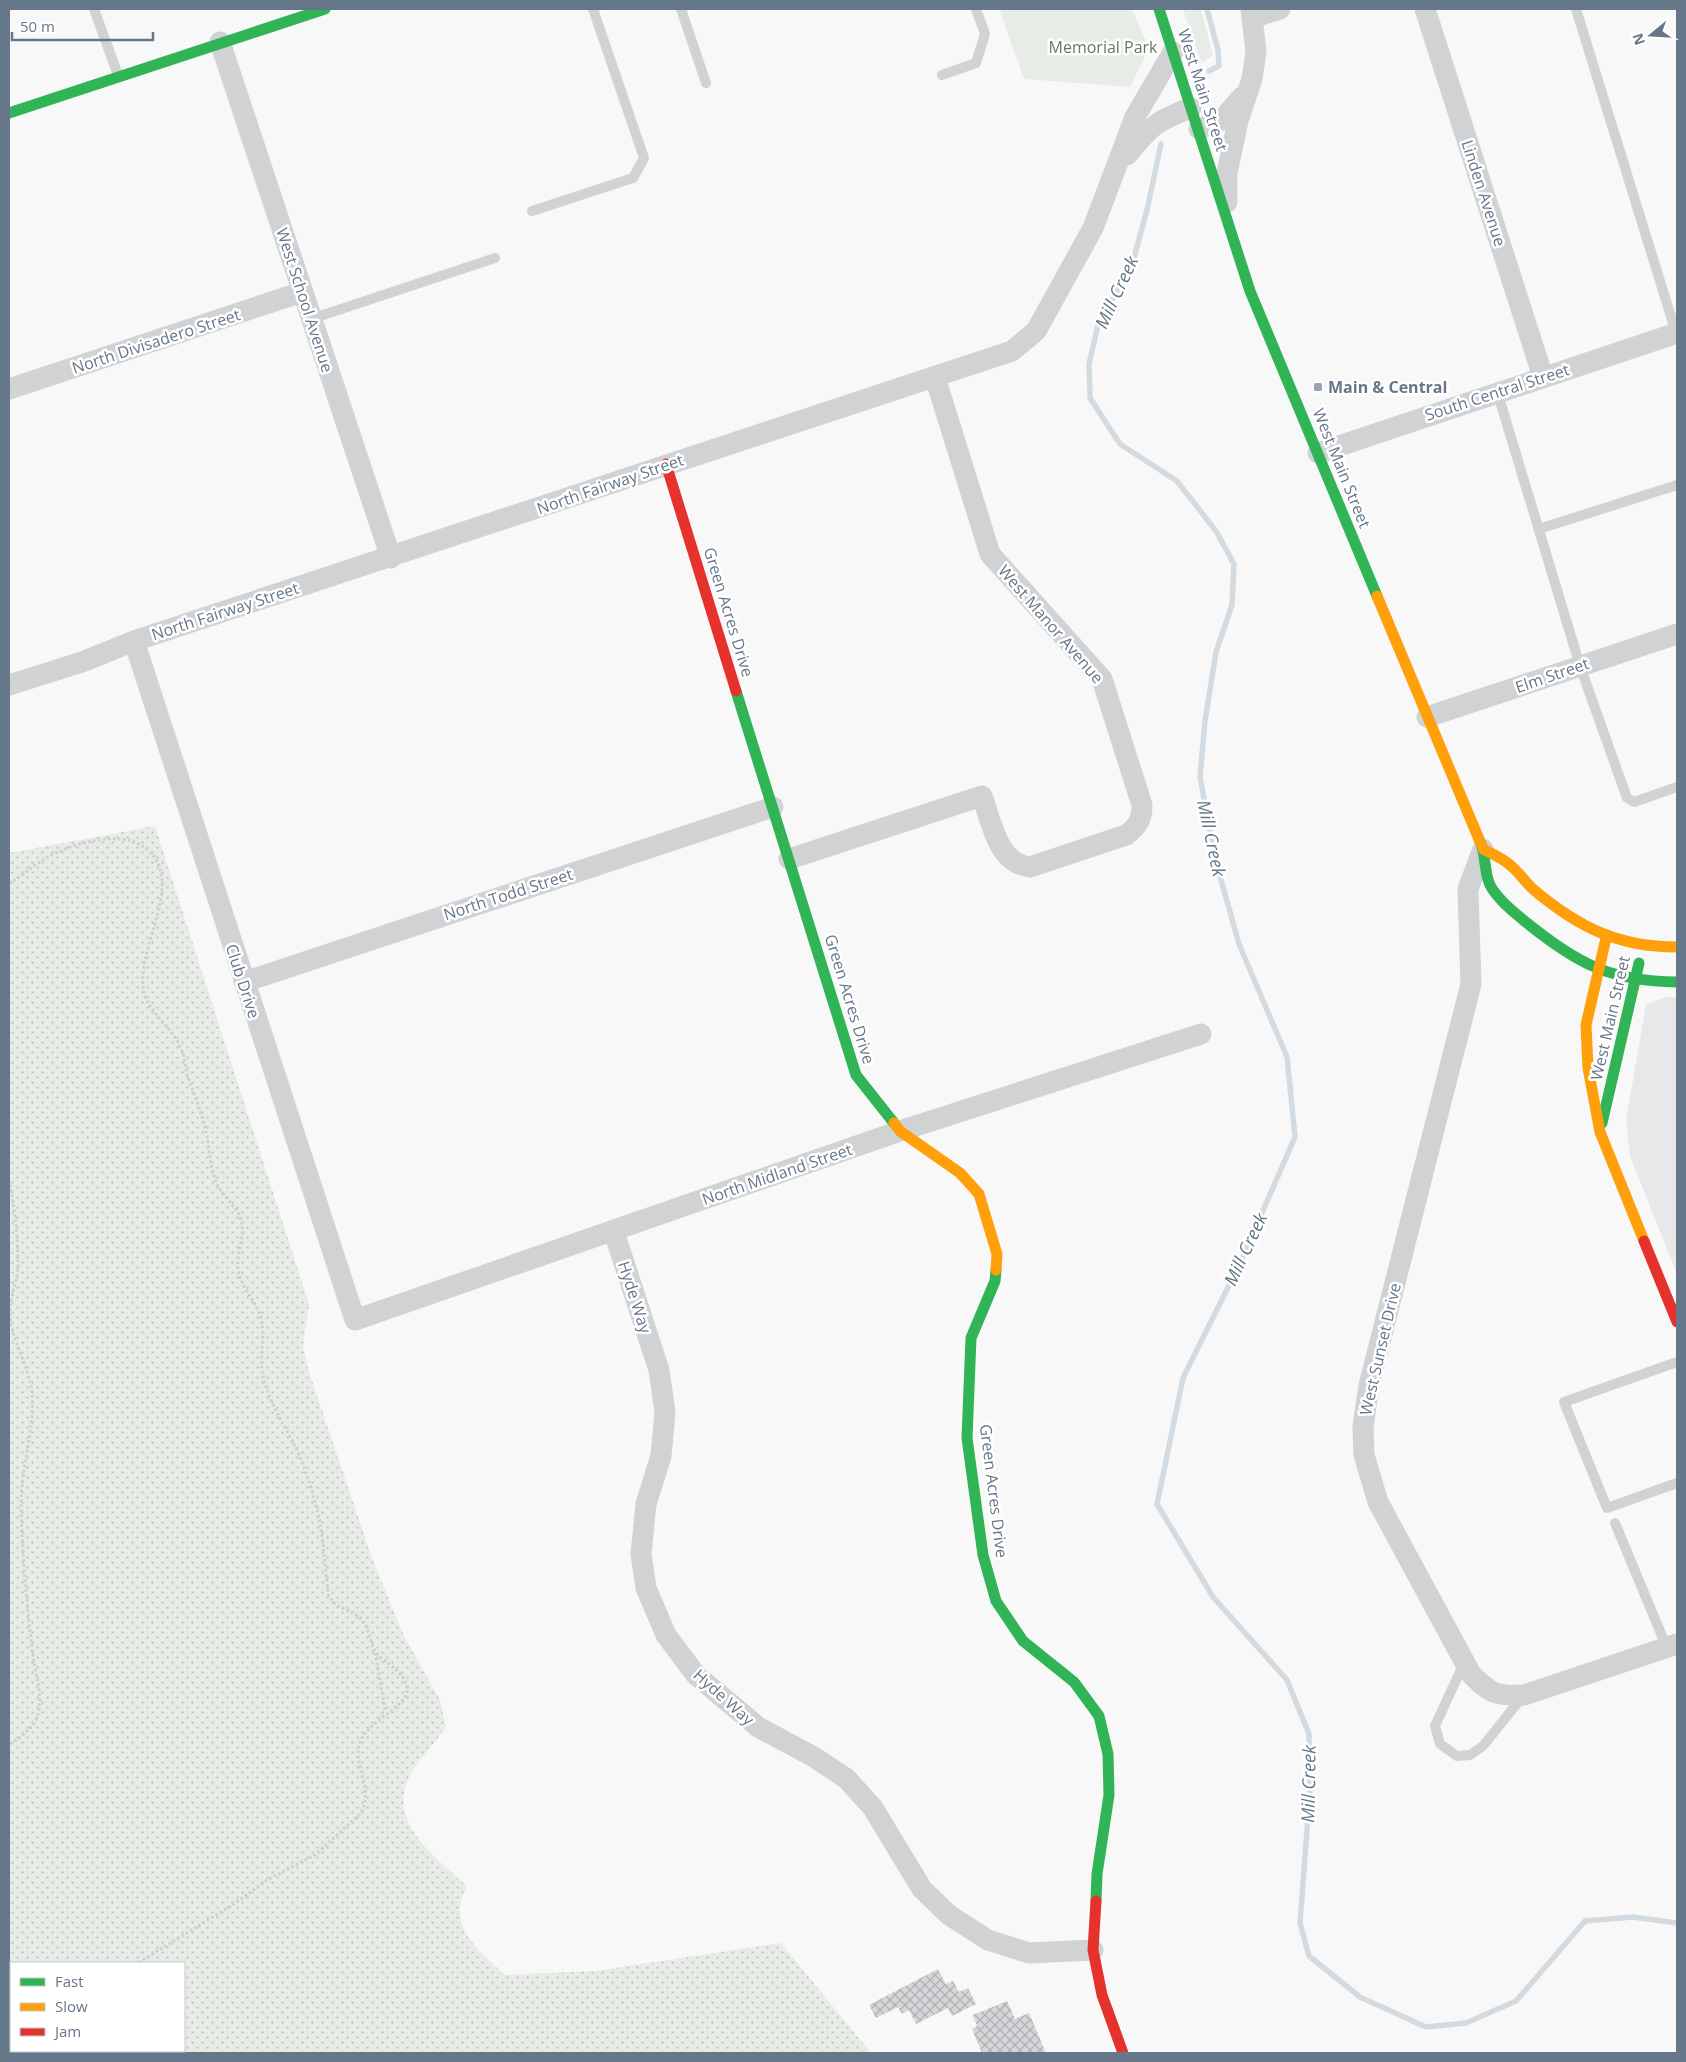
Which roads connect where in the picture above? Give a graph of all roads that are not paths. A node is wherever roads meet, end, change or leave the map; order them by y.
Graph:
1 (94, 9) edge
2 (325, 9) edge
3 (593, 9) edge
4 (680, 9) edge
5 (976, 9) edge
6 (1159, 9) edge
7 (1280, 9) edge
8 (1425, 9) edge
9 (1576, 9) edge
10 (1252, 14) edge
11 (220, 42) junction
12 (1173, 52) junction
13 (942, 75) dead end
14 (119, 76) junction
15 (1252, 79) junction
16 (706, 83) dead end
17 (1191, 108) junction
18 (9, 113) edge
19 (1199, 129) junction
20 (1115, 171) junction
21 (532, 211) dead end
22 (1227, 217) junction
23 (495, 258) dead end
24 (302, 292) junction
25 (311, 319) junction
26 (1677, 333) edge
27 (935, 377) junction
28 (1543, 377) junction
29 (9, 389) edge
30 (1497, 391) junction
31 (1318, 453) junction
32 (666, 464) junction
33 (1677, 486) edge
34 (1539, 529) junction
35 (391, 558) junction
36 (1677, 634) edge
37 (134, 641) junction
38 (1580, 666) junction
39 (9, 685) edge
40 (1427, 718) junction
41 (1677, 787) edge
42 (772, 807) junction
43 (1482, 849) junction
44 (789, 859) junction
45 (1606, 938) junction
46 (1642, 947) junction
47 (1677, 947) edge
48 (1596, 970) junction
49 (1636, 980) junction
50 (244, 982) junction
51 (1677, 982) edge
52 (1202, 1034) dead end
53 (900, 1131) junction
54 (1600, 1132) junction
55 (614, 1232) junction
56 (355, 1320) joint
57 (1677, 1322) edge
58 (1677, 1362) edge
59 (1677, 1483) edge
60 (1616, 1523) dead end
61 (1672, 1646) edge
62 (1464, 1662) junction
63 (1524, 1695) junction
64 (1093, 1950) junction
65 (1123, 2053) edge

1 - 14 lane
2 - 11 street
3 - 21 lane
4 - 16 lane
5 - 13 lane
6 - 12 street, West Main Street
7 - 10 street
8 - 28 street, Linden Avenue
9 - 26 lane
10 - 15 street
11 - 14 street
11 - 24 street, West School Avenue
12 - 17 street, West Main Street
12 - 20 street, North Fairway Street
14 - 18 street
15 - 19 street
15 - 22 street
17 - 19 street, West Main Street
17 - 20 street, North Fairway Street
19 - 22 street, West Main Street
20 - 27 street, North Fairway Street
22 - 31 street, West Main Street
23 - 25 lane
24 - 25 street, West School Avenue
24 - 29 street, North Divisadero Street
25 - 35 street, West School Avenue
26 - 28 street, South Central Street
27 - 32 street, North Fairway Street
27 - 44 street, West Manor Avenue
28 - 30 street, South Central Street
30 - 31 street, South Central Street
30 - 34 lane
31 - 40 street, West Main Street
32 - 35 street, North Fairway Street
32 - 42 street, Green Acres Drive
33 - 34 lane
34 - 38 lane
35 - 37 street, North Fairway Street
36 - 38 street, Elm Street
37 - 39 street, North Fairway Street
37 - 50 street, Club Drive
38 - 40 street, Elm Street
38 - 41 lane
40 - 43 street, West Main Street
42 - 44 street, Green Acres Drive
42 - 50 street, North Todd Street
43 - 45 street, West Main Street
43 - 48 street, West Main Street
43 - 62 street, West Sunset Drive
44 - 53 street, Green Acres Drive
45 - 46 street, West Main Street
45 - 48 street, West Main Street
46 - 47 street
46 - 49 street, West Main Street
48 - 49 street
48 - 54 street, West Main Street
49 - 51 street
49 - 54 street, West Main Street
50 - 56 street, Club Drive
52 - 53 street, North Midland Street
53 - 55 street, North Midland Street
53 - 64 street, Green Acres Drive
54 - 57 street, West Main Street
55 - 56 street, North Midland Street
55 - 64 street, Hyde Way
58 - 59 lane
60 - 61 lane
61 - 63 street, West Sunset Drive
62 - 63 street, West Sunset Drive
62 - 63 lane
64 - 65 street, Green Acres Drive

